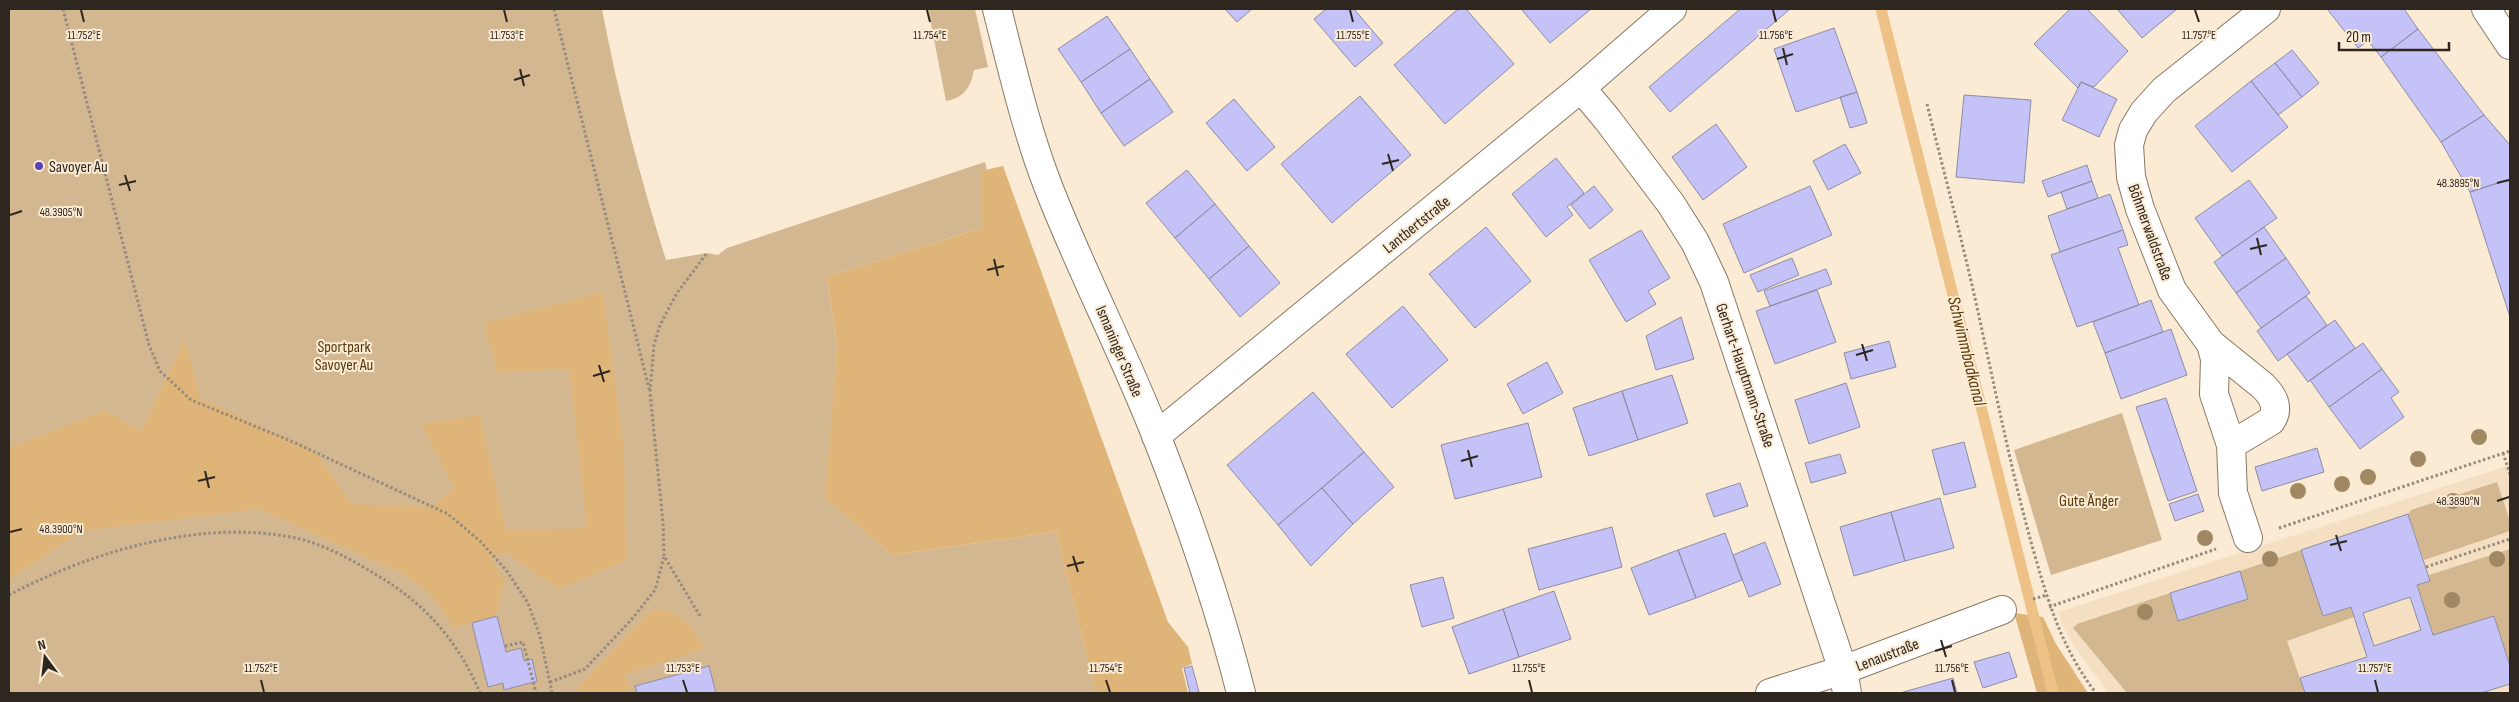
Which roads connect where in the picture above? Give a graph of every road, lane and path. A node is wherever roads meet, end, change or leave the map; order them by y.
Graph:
1 (63, 9) edge
2 (554, 9) edge
3 (997, 9) edge
4 (1672, 9) edge
5 (2266, 9) edge
6 (2486, 9) edge
7 (2510, 45) edge
8 (1581, 88) junction
9 (1927, 104) dead end
10 (707, 253) dead end
11 (2211, 344) junction
12 (650, 392) junction
13 (1156, 436) junction
14 (2231, 446) junction
15 (2503, 453) dead end
16 (2510, 474) edge
17 (2248, 538) dead end
18 (2510, 539) edge
19 (664, 556) junction
20 (2426, 567) dead end
21 (9, 594) edge
22 (2046, 595) junction
23 (2036, 598) dead end
24 (2002, 610) dead end
25 (700, 616) dead end
26 (504, 646) dead end
27 (550, 682) junction
28 (1845, 682) edge
29 (480, 693) edge
30 (536, 693) edge
31 (551, 693) edge
32 (1241, 693) edge
33 (1770, 693) edge
34 (2096, 693) edge

1 - 27 path
2 - 12 path
3 - 13 street, Ismaninger Straße
4 - 8 street, Lantbertstraße
5 - 11 street, Böhmerwaldstraße
6 - 7 street
8 - 13 street, Lantbertstraße
8 - 28 street, Gerhart-Hauptmann-Straße
9 - 22 path
10 - 12 path
11 - 14 street, Böhmerwaldstraße
11 - 14 street, Böhmerwaldstraße
12 - 19 path
13 - 32 street, Ismaninger Straße
14 - 17 street, Böhmerwaldstraße
15 - 16 path
18 - 20 path
19 - 25 path
19 - 27 path
21 - 29 path
22 - 23 path
22 - 34 path
24 - 28 street, Lenaustraße
26 - 30 path
27 - 31 path
28 - 33 street, Lenaustraße

